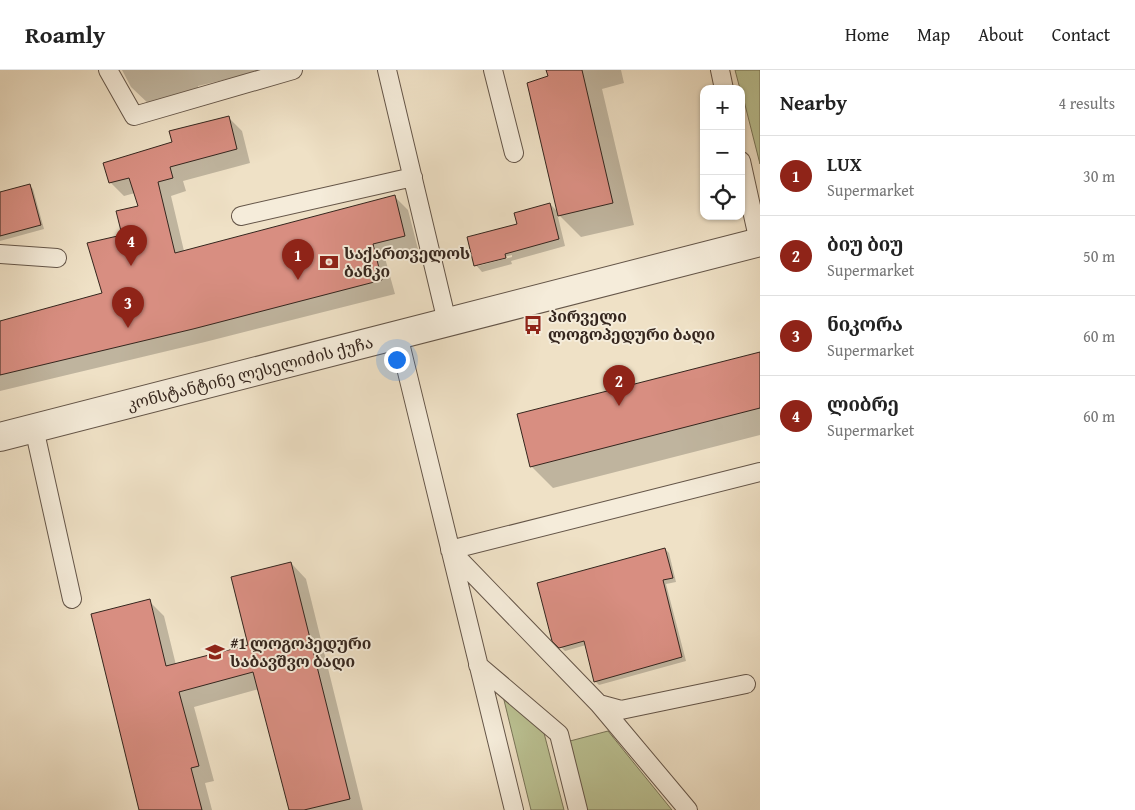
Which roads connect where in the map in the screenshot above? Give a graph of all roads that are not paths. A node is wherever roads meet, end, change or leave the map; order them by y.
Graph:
1 (108, 70) edge
2 (292, 70) edge
3 (388, 70) edge
4 (493, 70) edge
5 (720, 70) edge
6 (723, 85) edge
7 (514, 152) dead end
8 (744, 175) edge
9 (413, 177) junction
10 (241, 216) dead end
11 (760, 242) edge
12 (0, 254) edge
13 (58, 258) dead end
14 (447, 322) junction
15 (398, 335) junction
16 (34, 428) junction
17 (0, 437) edge
18 (760, 472) edge
19 (450, 550) junction
20 (72, 599) dead end
21 (478, 665) junction
22 (746, 684) dead end
23 (599, 704) junction
24 (514, 810) edge
25 (578, 810) edge
26 (688, 810) edge

1 - 2 lane
3 - 9 lane
4 - 7 lane
5 - 6 lane
8 - 11 lane
9 - 10 lane
9 - 14 lane
11 - 14 street, კონსტანტინე ლესელიძის ქუჩა
12 - 13 lane
14 - 15 street, კონსტანტინე ლესელიძის ქუჩა
15 - 16 street, კონსტანტინე ლესელიძის ქუჩა
15 - 19 lane
16 - 17 street, კონსტანტინე ლესელიძის ქუჩა
16 - 20 lane
18 - 19 lane
19 - 21 lane
19 - 23 lane
21 - 24 lane
21 - 25 lane
22 - 23 lane
23 - 26 lane

